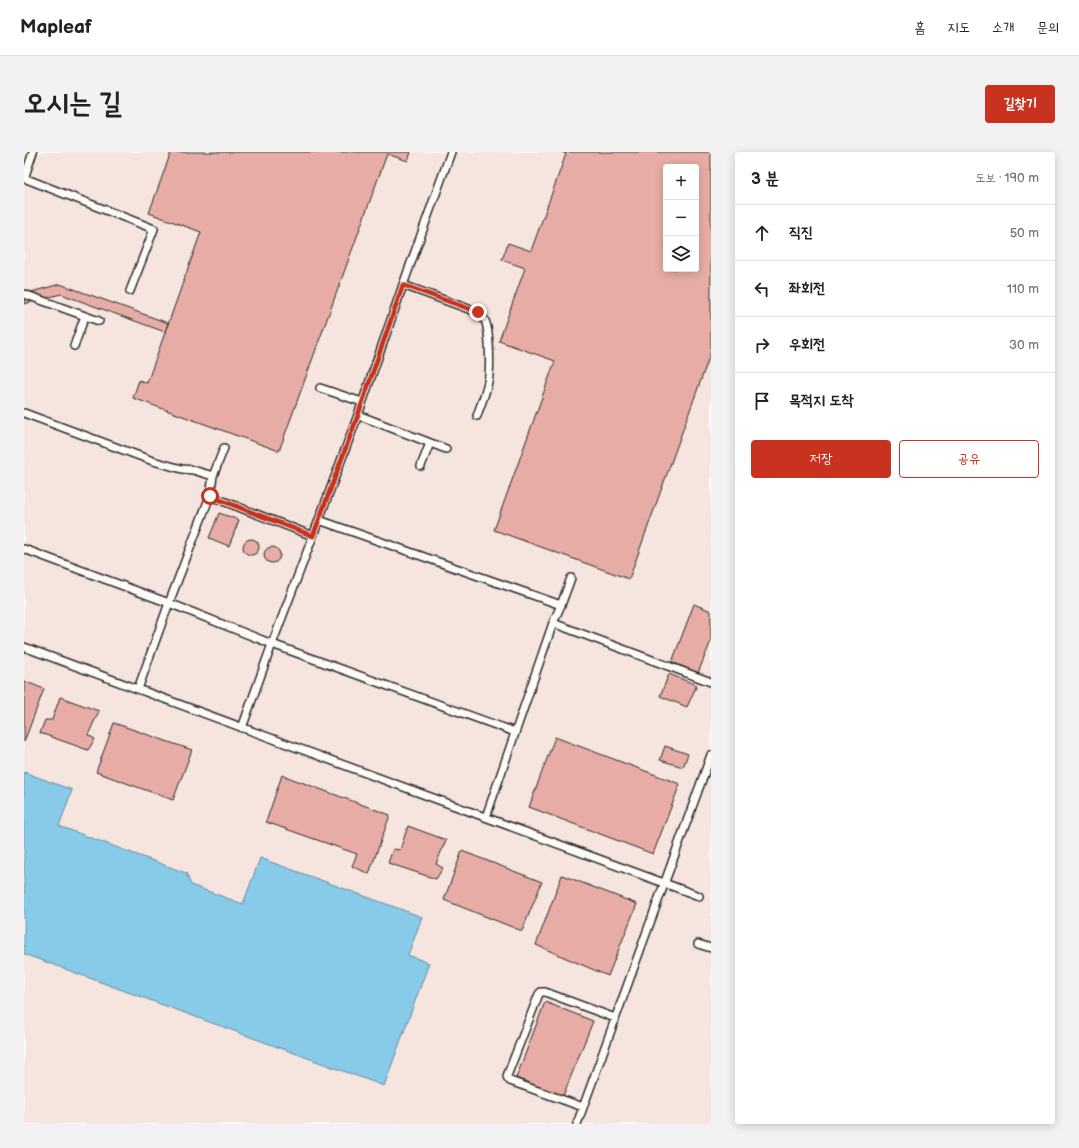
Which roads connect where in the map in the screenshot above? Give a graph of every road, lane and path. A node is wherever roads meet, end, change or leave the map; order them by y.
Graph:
1 (33, 152) edge
2 (452, 152) edge
3 (24, 178) edge
4 (403, 285) junction
5 (130, 291) dead end
6 (24, 294) edge
7 (85, 316) junction
8 (99, 321) dead end
9 (74, 346) dead end
10 (320, 388) dead end
11 (362, 402) junction
12 (24, 413) edge
13 (358, 415) junction
14 (477, 416) dead end
15 (430, 443) junction
16 (224, 448) dead end
17 (446, 449) dead end
18 (421, 466) dead end
19 (213, 476) junction
20 (210, 496) junction
21 (319, 520) junction
22 (313, 536) junction
23 (24, 549) edge
24 (571, 578) dead end
25 (169, 603) junction
26 (560, 605) junction
27 (554, 623) junction
28 (272, 644) junction
29 (24, 647) edge
30 (711, 682) edge
31 (138, 689) junction
32 (242, 728) junction
33 (515, 732) junction
34 (711, 755) edge
35 (486, 817) junction
36 (664, 883) junction
37 (699, 896) dead end
38 (698, 944) dead end
39 (711, 948) edge
40 (616, 1018) junction
41 (583, 1107) junction
42 (577, 1124) edge

1 - 3 lane
2 - 4 lane
3 - 5 lane
4 - 11 lane
4 - 14 lane
6 - 7 lane
7 - 8 lane
7 - 9 lane
10 - 11 lane
11 - 13 lane
12 - 19 lane
13 - 15 lane
13 - 21 lane
15 - 17 lane
15 - 18 lane
16 - 19 lane
19 - 20 lane
20 - 22 lane
20 - 25 lane
21 - 22 lane
21 - 26 lane
22 - 28 lane
23 - 25 lane
24 - 26 lane
25 - 28 lane
25 - 31 lane
26 - 27 lane
27 - 30 lane
27 - 33 lane
28 - 32 lane
28 - 33 lane
29 - 31 lane
31 - 32 lane
32 - 35 lane
33 - 35 lane
34 - 36 lane
35 - 36 lane
36 - 37 lane
36 - 40 lane
38 - 39 lane
40 - 41 lane
40 - 41 lane
41 - 42 lane

